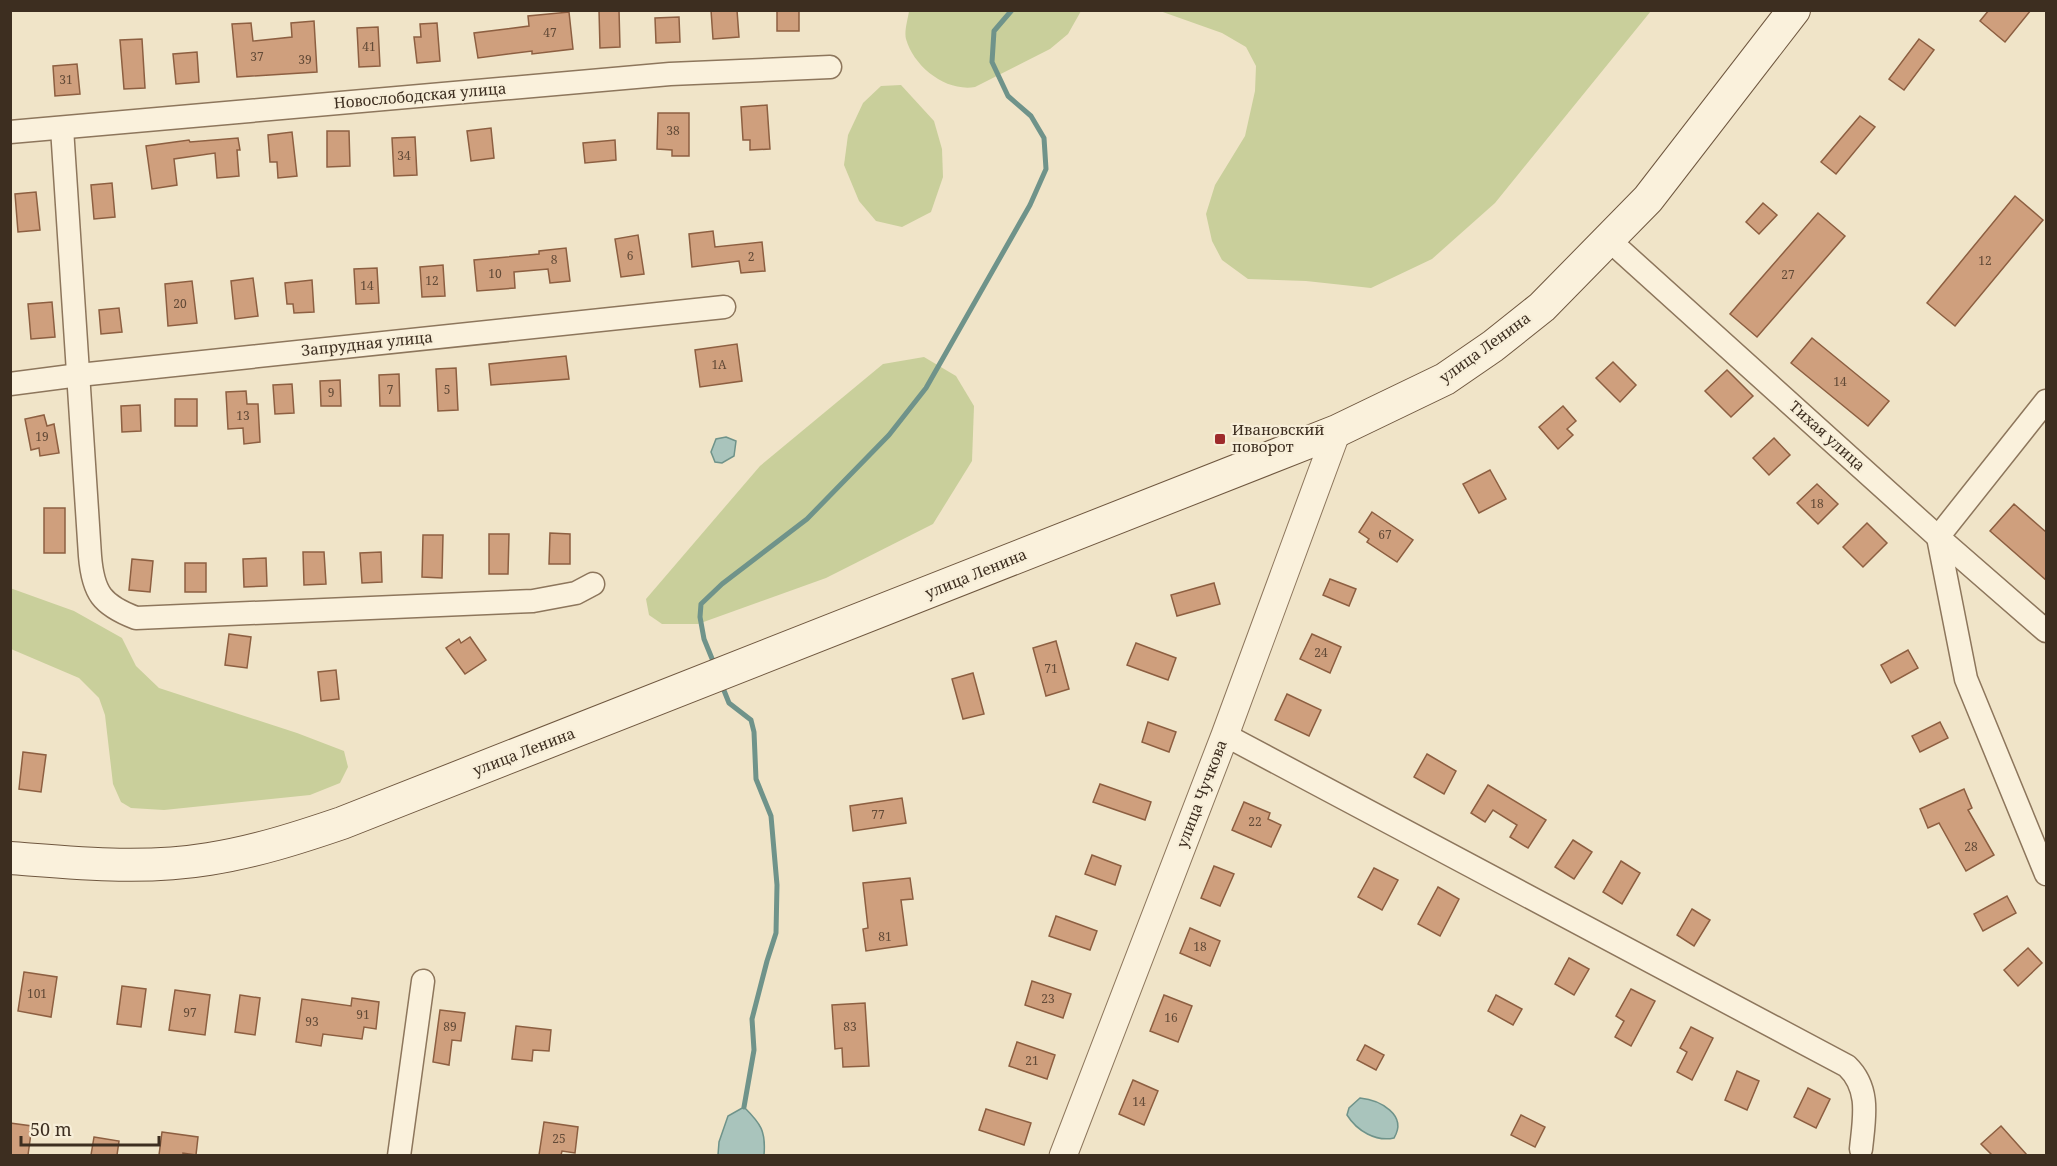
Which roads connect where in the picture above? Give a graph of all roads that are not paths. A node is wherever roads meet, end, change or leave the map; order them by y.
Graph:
1 (1794, 10) edge
2 (830, 68) dead end
3 (62, 128) junction
4 (10, 132) edge
5 (1609, 240) junction
6 (724, 307) dead end
7 (79, 375) junction
8 (10, 384) edge
9 (2046, 401) edge
10 (1337, 431) junction
11 (1938, 537) junction
12 (593, 584) dead end
13 (2046, 630) edge
14 (1225, 735) junction
15 (10, 858) edge
16 (2046, 874) edge
17 (423, 981) dead end
18 (1861, 1149) dead end
19 (399, 1155) edge
20 (1063, 1155) edge

1 - 5 main road, улица Ленина
2 - 3 street, Новослободская улица
3 - 4 street, Новослободская улица
3 - 7 street
5 - 10 main road, улица Ленина
5 - 11 street, Тихая улица
6 - 7 street, Запрудная улица
7 - 8 street, Запрудная улица
7 - 12 street
9 - 11 street
10 - 14 street, улица Чучкова
10 - 15 main road, улица Ленина
11 - 13 street, Тихая улица
11 - 16 street
14 - 18 street
14 - 20 street, улица Чучкова
17 - 19 street

